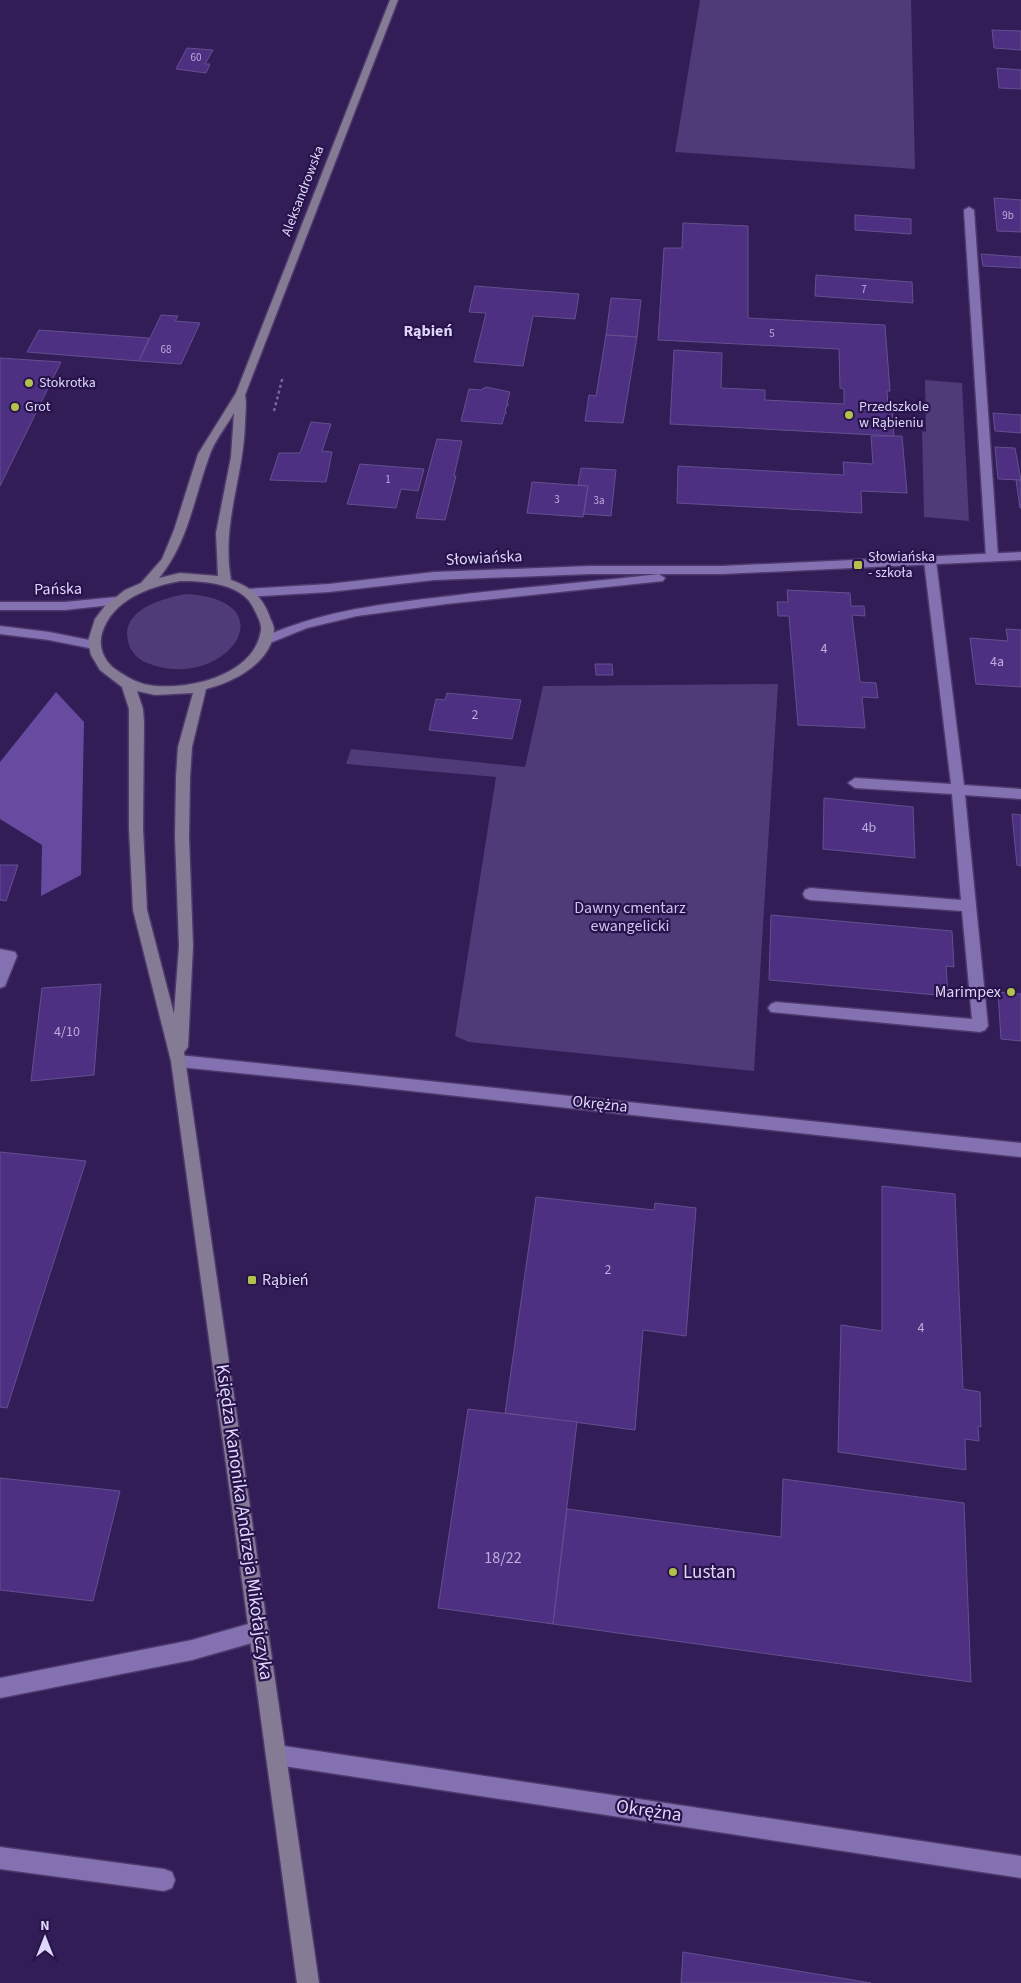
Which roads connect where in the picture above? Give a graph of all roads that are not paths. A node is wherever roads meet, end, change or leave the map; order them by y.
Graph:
1 (394, 0) edge
2 (969, 210) dead end
3 (241, 393) junction
4 (1021, 556) edge
5 (992, 557) junction
6 (930, 561) junction
7 (723, 570) junction
8 (225, 582) junction
9 (146, 585) junction
10 (247, 593) junction
11 (116, 601) junction
12 (0, 606) edge
13 (0, 630) edge
14 (265, 641) junction
15 (94, 645) junction
16 (128, 684) junction
17 (200, 688) junction
18 (855, 783) dead end
19 (958, 789) junction
20 (1021, 794) edge
21 (810, 894) dead end
22 (969, 906) junction
23 (0, 956) edge
24 (0, 982) edge
25 (776, 1008) dead end
26 (179, 1061) junction
27 (1021, 1150) edge
28 (259, 1631) junction
29 (0, 1688) edge
30 (276, 1755) junction
31 (0, 1858) edge
32 (1021, 1867) edge
33 (164, 1880) dead end
34 (308, 1983) edge

1 - 3 main road, Aleksandrowska
2 - 5 street
3 - 8 main road, Aleksandrowska
3 - 9 main road, Aleksandrowska
4 - 5 street, Słowiańska
5 - 6 street, Słowiańska
6 - 7 street, Słowiańska
6 - 19 street
7 - 10 street, Słowiańska
7 - 14 street, Słowiańska
8 - 9 main road
8 - 10 main road
9 - 11 main road
10 - 14 main road
11 - 12 street, Pańska
11 - 15 main road
13 - 15 street
14 - 17 main road
15 - 16 main road
16 - 17 main road
16 - 26 main road, Księdza Kanonika Andrzeja Mikołajczyka
17 - 26 main road, Księdza Kanonika Andrzeja Mikołajczyka
18 - 19 street
19 - 20 street
19 - 22 street
21 - 22 street
22 - 25 street
23 - 24 street
26 - 27 street, Okrężna
26 - 28 main road, Księdza Kanonika Andrzeja Mikołajczyka
28 - 29 street
28 - 30 main road, Księdza Kanonika Andrzeja Mikołajczyka
30 - 32 street, Okrężna
30 - 34 main road, Księdza Kanonika Andrzeja Mikołajczyka
31 - 33 street

